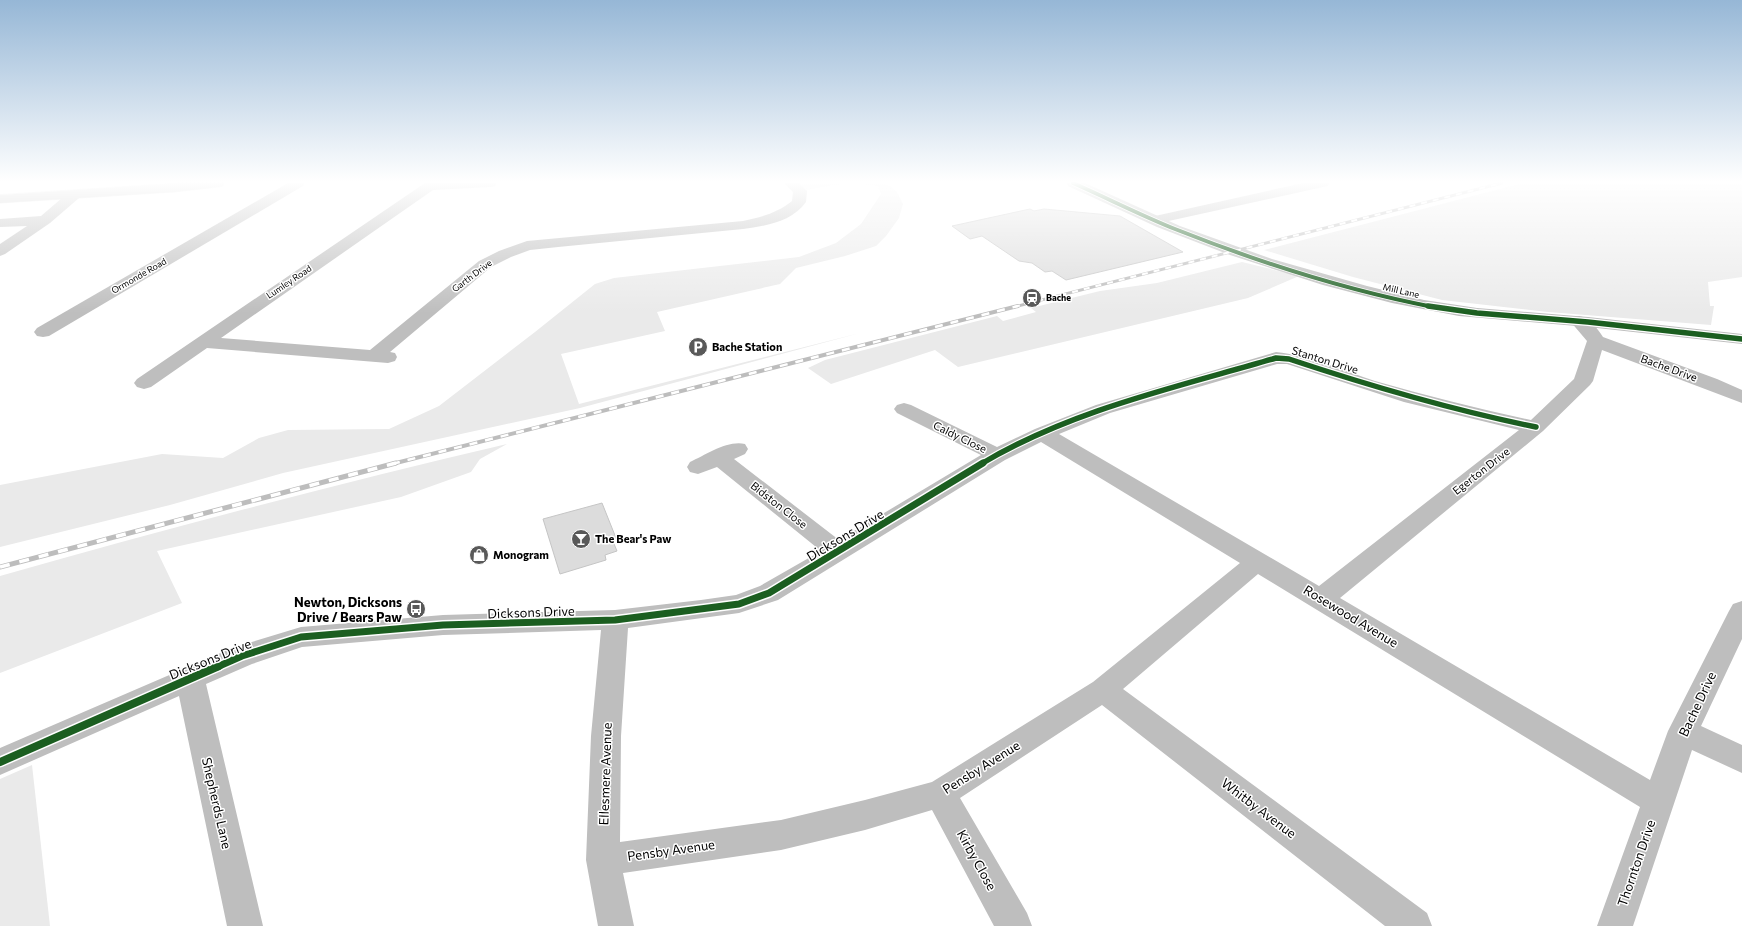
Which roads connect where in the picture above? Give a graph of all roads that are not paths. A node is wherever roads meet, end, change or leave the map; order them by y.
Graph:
1 (35, 226) edge
2 (224, 226) edge
3 (372, 226) edge
4 (730, 226) edge
5 (1171, 226) edge
6 (4, 246) edge
7 (1579, 321) junction
8 (43, 332) dead end
9 (1742, 339) edge
10 (202, 342) junction
11 (1596, 342) junction
12 (144, 383) dead end
13 (1742, 397) edge
14 (913, 418) dead end
15 (1495, 420) junction
16 (1536, 427) junction
17 (1042, 433) junction
18 (1517, 442) junction
19 (997, 455) junction
20 (718, 458) dead end
21 (839, 552) junction
22 (1258, 561) junction
23 (1321, 599) junction
24 (1742, 611) edge
25 (616, 620) junction
26 (190, 679) junction
27 (1103, 690) junction
28 (1683, 731) junction
29 (1742, 760) edge
30 (0, 762) edge
31 (940, 794) junction
32 (1658, 801) junction
33 (602, 860) junction
34 (245, 926) edge
35 (616, 926) edge
36 (1014, 926) edge
37 (1414, 926) edge
38 (1615, 926) edge

1 - 6 street
2 - 8 street, Ormonde Road
3 - 10 street, Lumley Road
4 - 10 street, Garth Drive
5 - 7 street, Mill Lane
7 - 9 street, Mill Lane
7 - 11 street
10 - 12 street, Lumley Road
11 - 13 street, Bache Drive
11 - 16 street, Egerton Drive
14 - 19 street, Caldy Close
15 - 16 street, Stanton Drive
15 - 17 street, Stanton Drive
15 - 18 street, Stanton Drive
16 - 18 street, Egerton Drive
17 - 19 street, Dicksons Drive
17 - 22 street, Rosewood Avenue
18 - 23 street, Egerton Drive
19 - 21 street, Dicksons Drive
20 - 21 street, Bidston Close
21 - 25 street, Dicksons Drive
22 - 23 street, Rosewood Avenue
22 - 27 street, Pensby Avenue
23 - 32 street, Rosewood Avenue
24 - 28 street, Bache Drive
25 - 26 street, Dicksons Drive
25 - 33 street, Ellesmere Avenue
26 - 30 street, Dicksons Drive
26 - 34 street, Shepherds Lane
27 - 31 street, Pensby Avenue
27 - 37 street, Whitby Avenue
28 - 29 street
28 - 32 street, Bache Drive
31 - 33 street, Pensby Avenue
31 - 36 street, Kirby Close
32 - 38 street, Thornton Drive
33 - 35 street, Ellesmere Avenue

